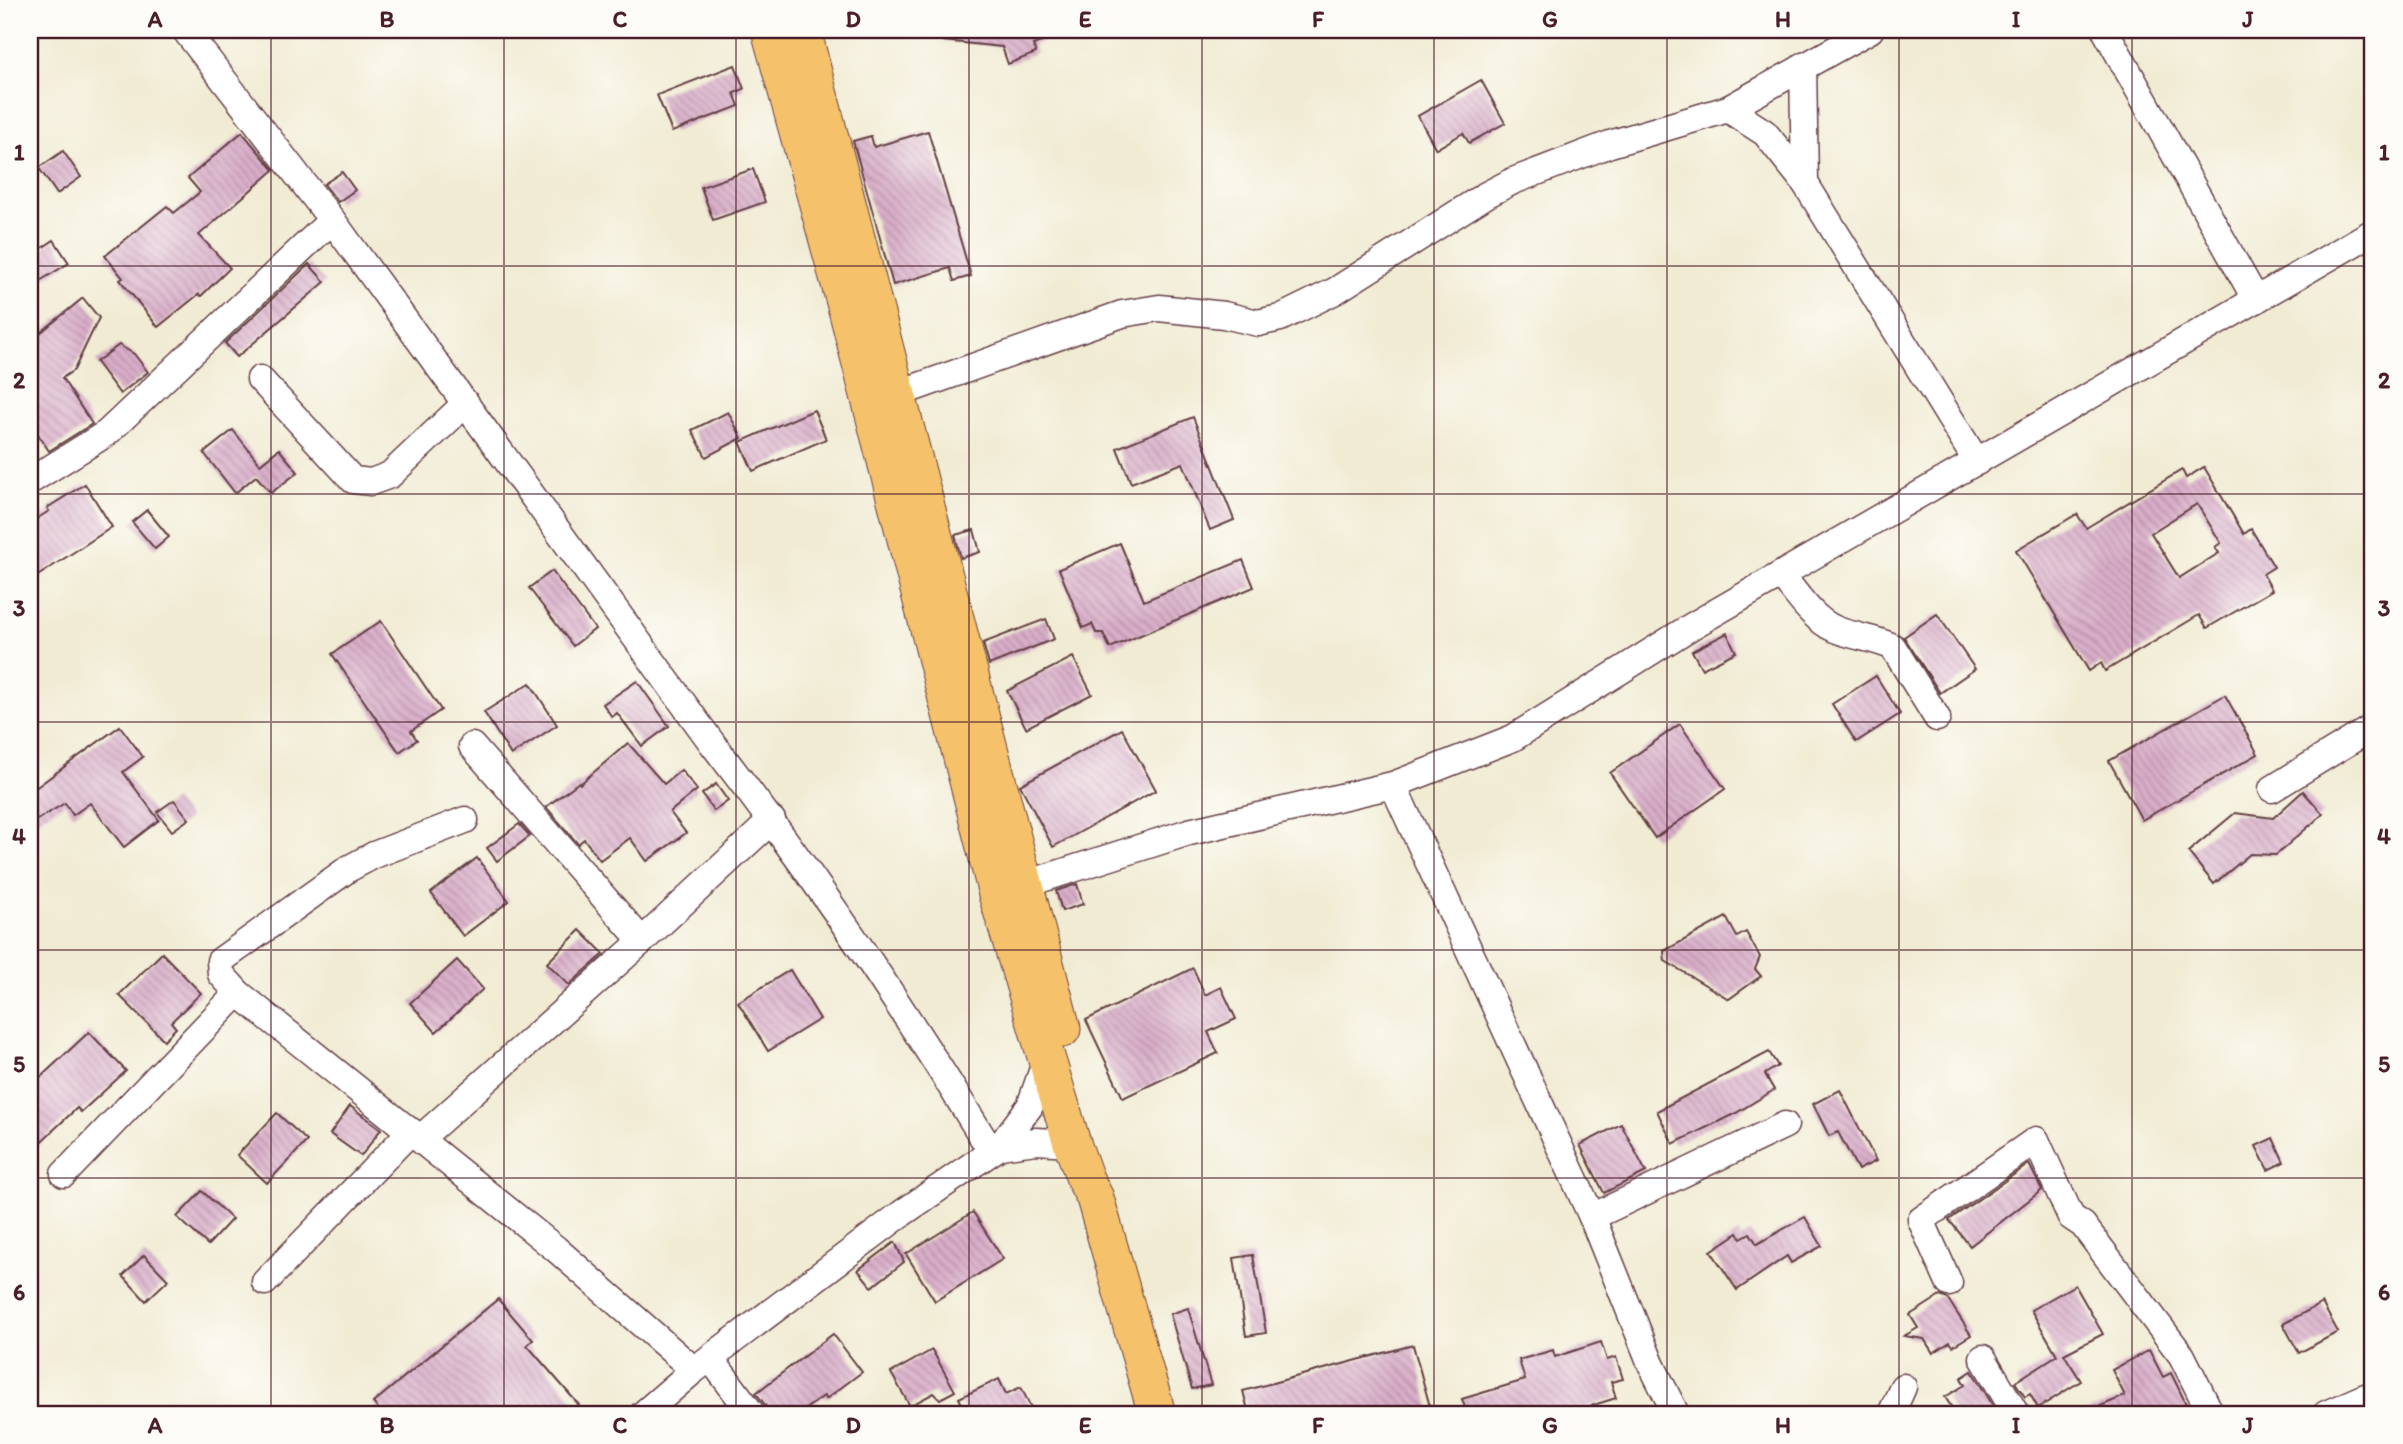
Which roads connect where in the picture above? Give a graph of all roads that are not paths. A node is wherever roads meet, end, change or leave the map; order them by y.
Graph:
1 (185, 30) edge
2 (770, 30) edge
3 (802, 30) edge
4 (1870, 30) edge
5 (2105, 30) edge
6 (1803, 66) junction
7 (1728, 109) junction
8 (1804, 183) junction
9 (332, 220) junction
10 (2373, 232) edge
11 (2256, 300) junction
12 (260, 379) dead end
13 (897, 394) junction
14 (466, 403) junction
15 (1976, 462) junction
16 (30, 481) edge
17 (1781, 575) junction
18 (951, 656) junction
19 (1937, 718) dead end
20 (2373, 727) edge
21 (472, 746) dead end
22 (1393, 785) junction
23 (2272, 789) dead end
24 (466, 820) dead end
25 (772, 820) junction
26 (1011, 889) junction
27 (642, 941) junction
28 (238, 993) junction
29 (1046, 1060) junction
30 (1785, 1125) dead end
31 (416, 1135) junction
32 (1072, 1143) junction
33 (996, 1149) junction
34 (64, 1174) dead end
35 (1095, 1198) junction
36 (1592, 1217) junction
37 (265, 1282) dead end
38 (1949, 1283) dead end
39 (1983, 1358) dead end
40 (703, 1364) junction
41 (1903, 1387) dead end
42 (2365, 1397) dead end
43 (643, 1414) edge
44 (752, 1414) edge
45 (1157, 1414) edge
46 (1676, 1414) edge
47 (1891, 1414) edge
48 (2016, 1414) edge
49 (2211, 1414) edge
50 (2326, 1414) edge

1 - 9 street
2 - 18 highway
3 - 13 highway
4 - 6 street
5 - 11 street
6 - 7 street
6 - 8 street
7 - 8 street
7 - 13 street
8 - 15 street
9 - 14 street
9 - 16 street
10 - 11 street
11 - 15 street
12 - 14 street
13 - 18 highway
14 - 25 street
15 - 17 street
17 - 19 street
17 - 22 street
18 - 26 highway
20 - 23 street
21 - 27 street
22 - 26 street
22 - 36 street
24 - 28 street
25 - 27 street
25 - 33 street
26 - 29 highway
26 - 35 highway
27 - 31 street
28 - 31 street
28 - 34 street
29 - 32 highway
29 - 33 street
30 - 36 street
31 - 37 street
31 - 40 street
32 - 33 street
32 - 35 highway
33 - 40 street
35 - 45 highway
36 - 46 street
38 - 49 street
39 - 48 street
40 - 43 street
40 - 44 street
41 - 47 street
42 - 50 street

